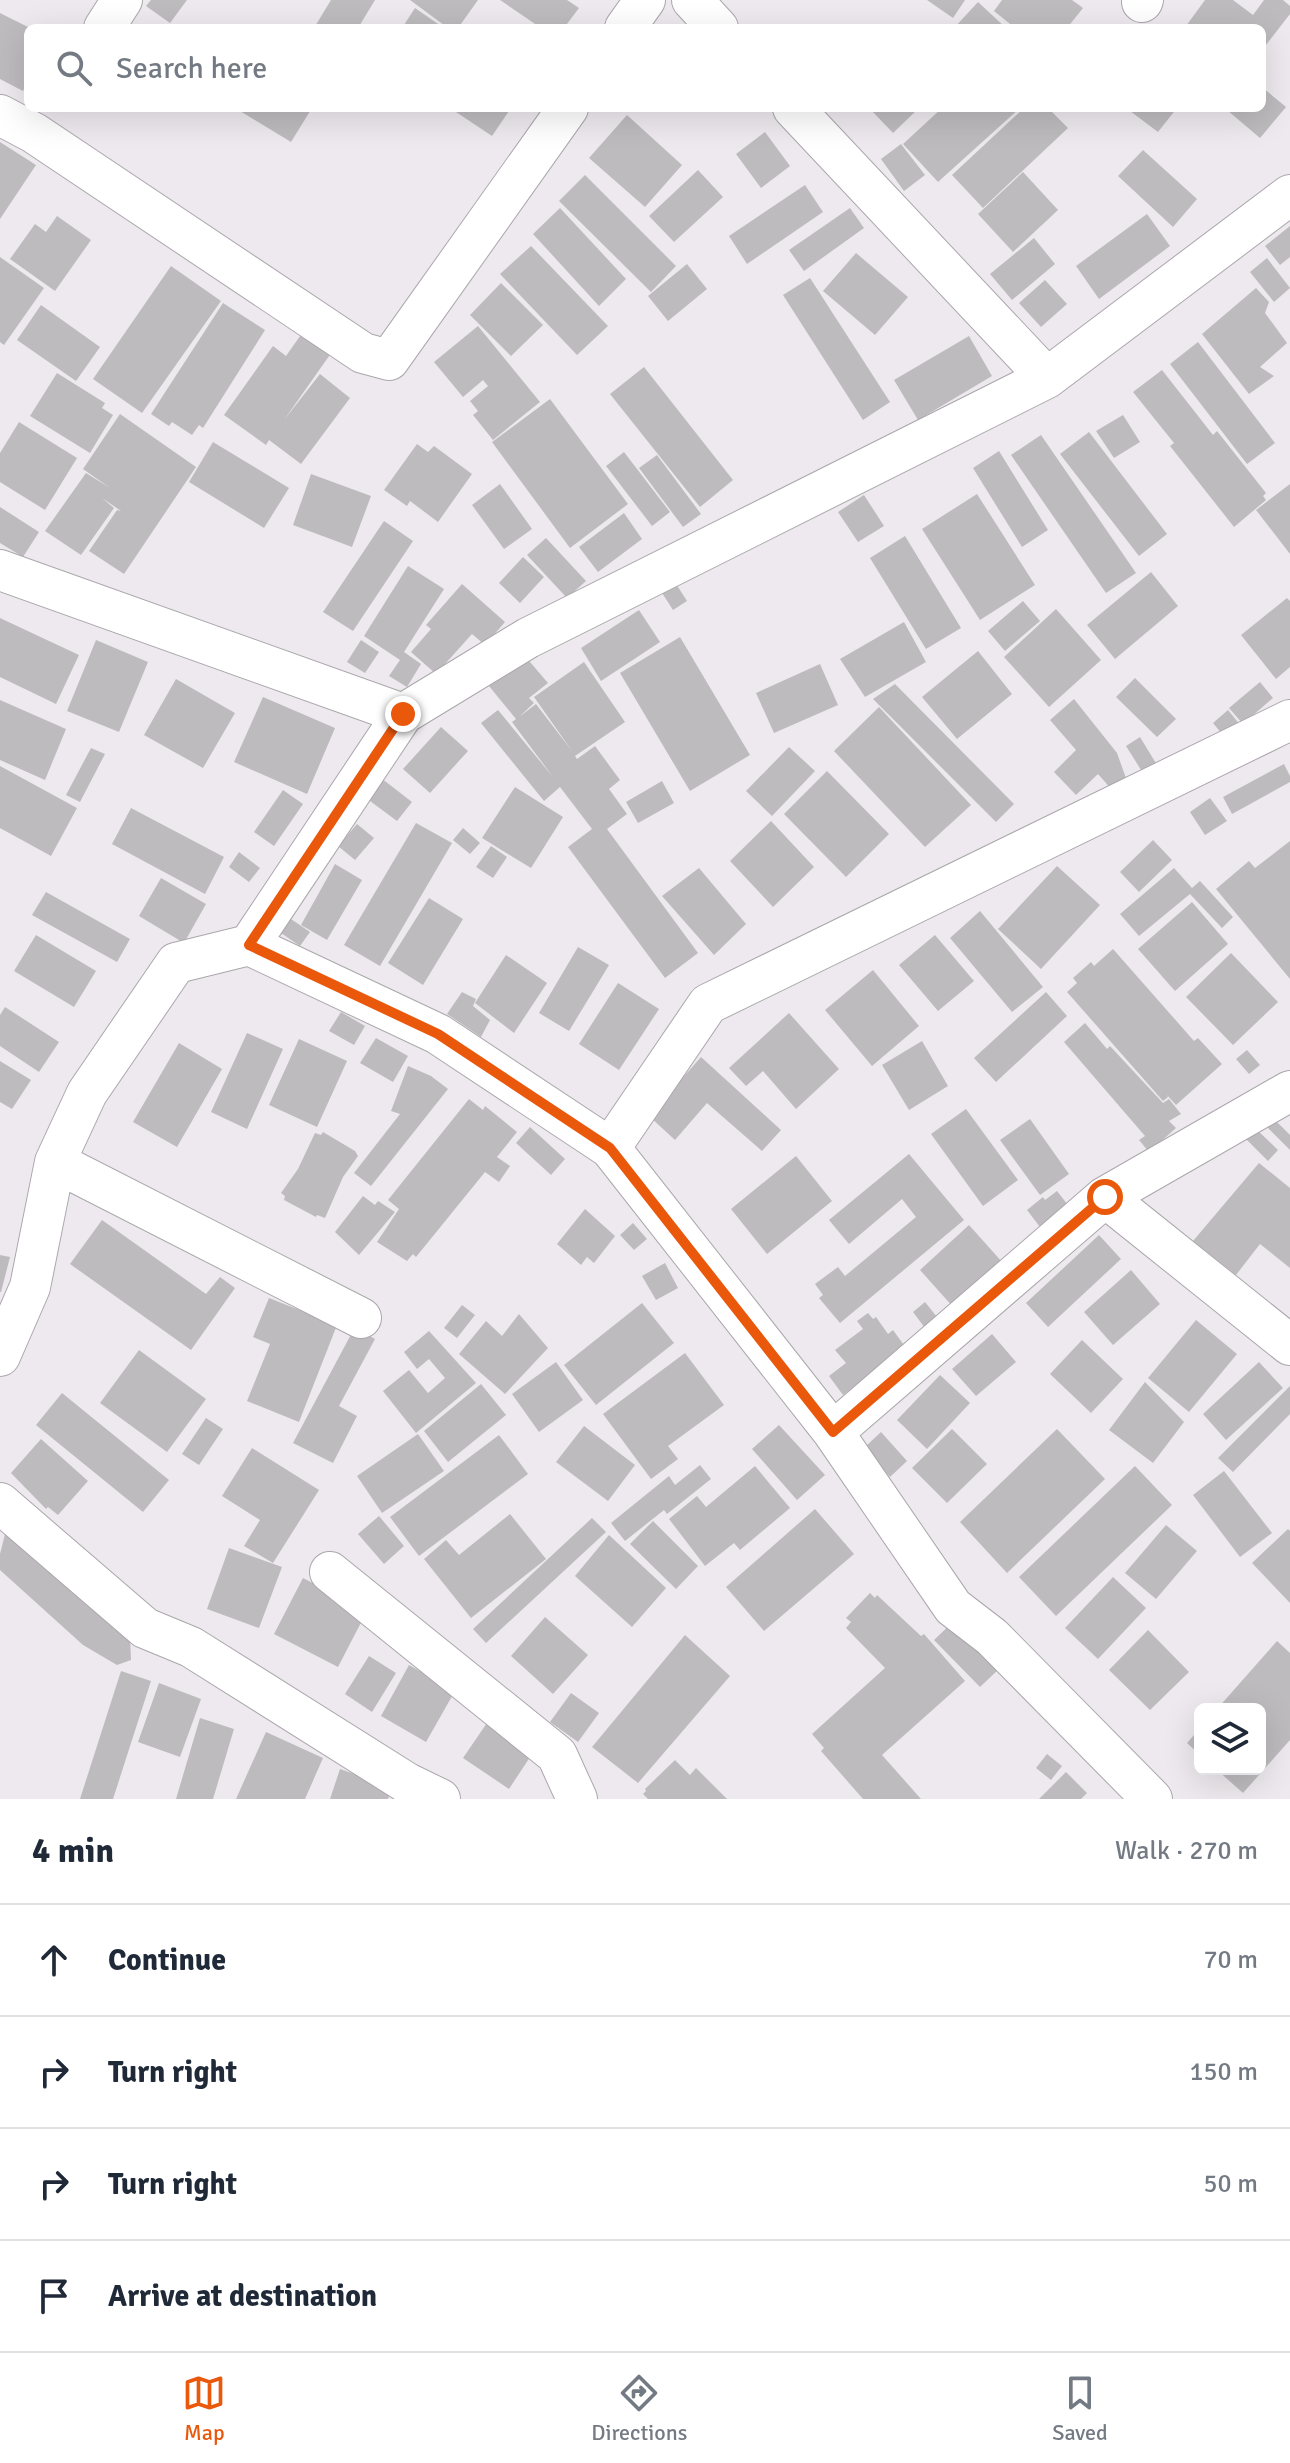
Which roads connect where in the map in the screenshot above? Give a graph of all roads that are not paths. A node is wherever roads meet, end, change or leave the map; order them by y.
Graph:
1 (122, 0) edge
2 (645, 0) edge
3 (692, 0) edge
4 (107, 24) edge
5 (628, 24) edge
6 (714, 24) edge
7 (565, 112) edge
8 (797, 112) edge
9 (28, 119) edge
10 (1290, 195) edge
11 (1047, 378) junction
12 (0, 570) edge
13 (403, 714) junction
14 (1290, 720) edge
15 (249, 945) junction
16 (1290, 1091) edge
17 (610, 1148) junction
18 (55, 1162) junction
19 (1105, 1197) junction
20 (361, 1318) dead end
21 (1290, 1345) edge
22 (0, 1356) edge
23 (833, 1432) junction
24 (0, 1503) edge
25 (330, 1572) dead end
26 (440, 1799) edge
27 (577, 1799) edge
28 (1152, 1799) edge

1 - 4 street
2 - 5 street
3 - 6 street
7 - 9 street
8 - 11 street
10 - 11 street
11 - 13 street
12 - 13 street
13 - 15 street
14 - 17 street
15 - 17 street
15 - 18 street
16 - 19 street
17 - 23 street
18 - 20 street
18 - 22 street
19 - 21 street
19 - 23 street
23 - 28 street
24 - 26 street
25 - 27 street

